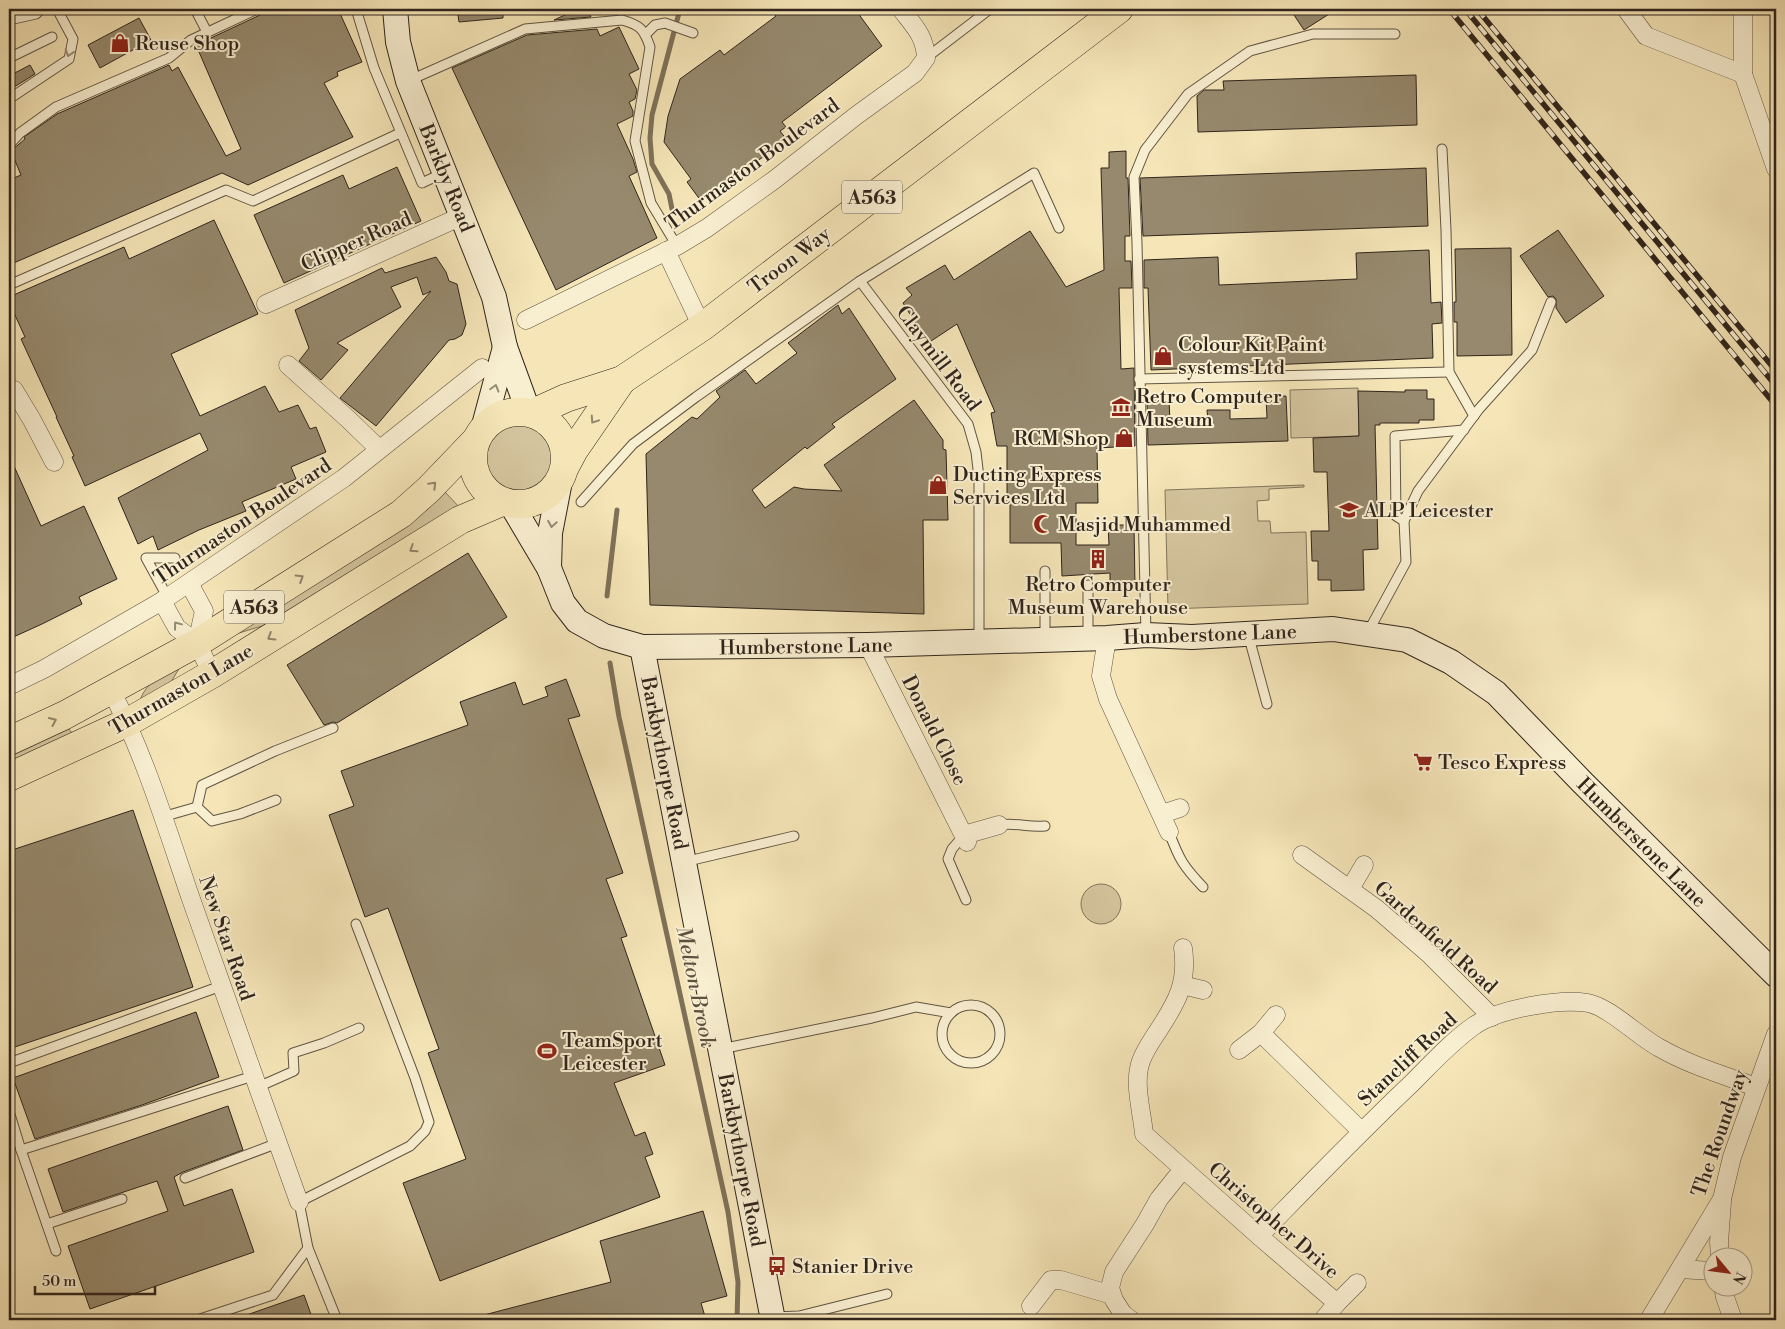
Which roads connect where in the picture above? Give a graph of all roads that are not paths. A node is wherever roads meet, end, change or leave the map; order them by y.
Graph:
1 (41, 9) edge
2 (57, 9) edge
3 (257, 9) edge
4 (356, 9) edge
5 (395, 9) edge
6 (901, 9) edge
7 (990, 9) edge
8 (1120, 9) edge
9 (1626, 9) edge
10 (1743, 9) edge
11 (196, 10) dead end
12 (9, 20) edge
13 (207, 32) junction
14 (693, 33) dead end
15 (646, 34) junction
16 (1395, 34) dead end
17 (52, 36) dead end
18 (9, 58) edge
19 (926, 58) junction
20 (1743, 74) junction
21 (408, 81) junction
22 (9, 99) edge
23 (400, 134) junction
24 (9, 145) edge
25 (1442, 149) dead end
26 (1776, 169) edge
27 (445, 172) junction
28 (462, 216) junction
29 (1059, 228) dead end
30 (672, 248) junction
31 (860, 281) junction
32 (9, 284) edge
33 (1551, 302) dead end
34 (266, 304) dead end
35 (526, 320) dead end
36 (702, 327) junction
37 (504, 347) junction
38 (288, 365) dead end
39 (482, 368) dead end
40 (1448, 372) junction
41 (1139, 379) junction
42 (622, 380) junction
43 (9, 391) edge
44 (531, 413) junction
45 (1474, 416) junction
46 (1464, 430) junction
47 (479, 435) junction
48 (379, 449) junction
49 (54, 462) dead end
50 (562, 474) junction
51 (582, 502) dead end
52 (507, 503) junction
53 (1404, 521) junction
54 (175, 558) dead end
55 (549, 568) junction
56 (1045, 571) dead end
57 (189, 583) junction
58 (1088, 585) dead end
59 (165, 600) junction
60 (1248, 634) junction
61 (1367, 634) junction
62 (1146, 635) junction
63 (1098, 639) junction
64 (1045, 640) junction
65 (979, 642) junction
66 (197, 643) junction
67 (868, 645) junction
68 (642, 647) junction
69 (212, 674) junction
70 (10, 684) edge
71 (112, 690) junction
72 (1267, 704) dead end
73 (128, 722) junction
74 (333, 728) dead end
75 (9, 740) edge
76 (9, 777) edge
77 (276, 800) dead end
78 (197, 807) junction
79 (1180, 808) dead end
80 (1162, 814) junction
81 (162, 817) junction
82 (999, 826) joint
83 (1045, 826) dead end
84 (1169, 832) joint
85 (794, 836) dead end
86 (965, 839) junction
87 (1302, 855) dead end
88 (684, 862) junction
89 (1364, 865) dead end
90 (1203, 887) dead end
91 (1350, 889) junction
92 (966, 900) dead end
93 (356, 924) dead end
94 (1183, 948) dead end
95 (1776, 975) edge
96 (1182, 985) junction
97 (221, 986) junction
98 (1203, 990) dead end
99 (951, 1012) junction
100 (1276, 1015) dead end
101 (1492, 1017) junction
102 (359, 1028) dead end
103 (1261, 1033) junction
104 (1776, 1034) edge
105 (721, 1049) junction
106 (1239, 1050) dead end
107 (9, 1063) edge
108 (255, 1082) junction
109 (1756, 1087) junction
110 (9, 1111) edge
111 (1361, 1131) junction
112 (278, 1143) junction
113 (21, 1150) junction
114 (1183, 1168) junction
115 (184, 1178) dead end
116 (122, 1199) dead end
117 (1722, 1199) junction
118 (299, 1202) junction
119 (47, 1224) junction
120 (1259, 1236) junction
121 (1719, 1246) edge
122 (308, 1248) junction
123 (56, 1251) dead end
124 (1680, 1269) junction
125 (1702, 1270) edge
126 (1357, 1282) dead end
127 (887, 1294) dead end
128 (1112, 1295) junction
129 (1725, 1296) edge
130 (1337, 1302) junction
131 (1031, 1306) dead end
132 (773, 1319) edge
133 (197, 1320) edge
134 (338, 1320) edge
135 (1131, 1320) edge
136 (1323, 1320) edge
137 (1650, 1320) edge
138 (1733, 1320) edge

1 - 12 lane
2 -> 22 lane
3 - 13 lane
4 - 23 lane
5 - 21 street, Barkby Road
6 - 19 street
7 - 19 lane
8 - 36 highway, Troon Way / A563
9 - 20 street
10 - 20 street
11 - 13 lane
13 - 24 lane
14 - 15 lane
15 - 21 lane
15 - 30 lane
16 - 41 lane
17 - 18 lane
19 - 30 street, Thurmaston Boulevard
20 - 26 street
21 - 27 street, Barkby Road
23 - 27 lane
23 - 32 lane
25 - 40 lane
27 - 28 street, Barkby Road
28 - 34 street, Clipper Road
28 - 37 street, Barkby Road
29 - 31 lane
30 - 35 street, Thurmaston Boulevard
30 - 36 street
31 - 51 lane
31 - 65 lane, Claymill Road
33 - 45 lane
36 - 42 highway, Troon Way / A563
37 - 44 street, Barkby Road
47 -> 37 street, Barkby Road
38 - 48 street
39 - 48 street, Thurmaston Boulevard
40 - 41 lane
40 - 45 lane
41 - 62 lane
42 - 44 highway, Troon Way / A563
42 -> 50 highway, Troon Way / A563
43 - 49 street
44 - 47 highway
44 - 50 highway
45 - 46 lane
46 - 53 lane
46 - 53 lane
47 - 52 highway
66 -> 47 highway, Thurmaston Lane / A563
48 - 57 street, Thurmaston Boulevard
50 - 52 highway
50 -> 55 street, Humberstone Lane
52 - 55 street, Humberstone Lane
52 -> 69 highway, Thurmaston Lane / A563
53 - 61 lane
54 - 59 lane
55 - 68 street, Humberstone Lane
56 - 64 lane
57 - 59 street, Thurmaston Boulevard
57 - 66 street
58 - 63 lane
66 -> 59 street
59 - 70 street, Thurmaston Boulevard
60 - 61 street, Humberstone Lane
60 - 62 street, Humberstone Lane
60 - 72 lane
61 - 95 street, Humberstone Lane
62 - 63 street, Humberstone Lane
63 - 64 street, Humberstone Lane
63 - 80 street
64 - 65 street, Humberstone Lane
65 - 67 street, Humberstone Lane
66 - 69 street
66 - 71 highway, Thurmaston Lane / A563
67 - 68 street, Humberstone Lane
67 - 86 street, Donald Close
68 - 88 street, Barkbythorpe Road
69 - 73 highway, Thurmaston Lane / A563
71 - 73 street, New Star Road
75 -> 71 highway, Thurmaston Lane / A563
73 - 76 highway, Thurmaston Lane / A563
73 - 81 street, New Star Road
74 - 78 lane
77 - 78 lane
78 - 81 lane
79 - 80 street
80 - 84 street
81 - 97 street, New Star Road
82 - 83 lane
82 - 86 street
84 - 90 lane
85 - 88 lane
86 - 92 lane
87 - 91 street, Gardenfield Road
88 - 105 street, Barkbythorpe Road
89 - 91 street, Gardenfield Road
91 - 101 street, Gardenfield Road
93 - 118 lane
94 - 96 street, Christopher Drive
96 - 98 street
96 - 114 street, Christopher Drive
97 - 107 lane
97 - 108 street, New Star Road
99 - 99 lane
99 - 105 lane
100 - 103 street
101 - 109 street, Stancliff Road
101 - 111 street, Stancliff Road
102 - 108 lane
103 - 106 street
103 - 111 street
104 - 109 street, The Roundway
105 - 132 street, Barkbythorpe Road
108 - 112 street, New Star Road
108 - 113 lane
109 - 117 street, The Roundway
110 - 113 lane
111 - 120 street, Stancliff Road
112 - 115 lane
112 - 118 street, New Star Road
113 - 119 lane
114 - 120 street, Christopher Drive
114 - 128 street, Christopher Drive
116 - 119 lane
117 - 121 street
117 - 124 street, The Roundway
118 - 122 lane
119 - 123 lane
120 - 130 street, Christopher Drive
122 - 133 lane
122 - 134 lane
124 - 125 street
124 - 137 street, The Roundway
126 - 130 street, Christopher Drive
127 - 132 lane
128 - 131 street
128 - 135 street
129 - 138 street
130 - 136 street, Christopher Drive

